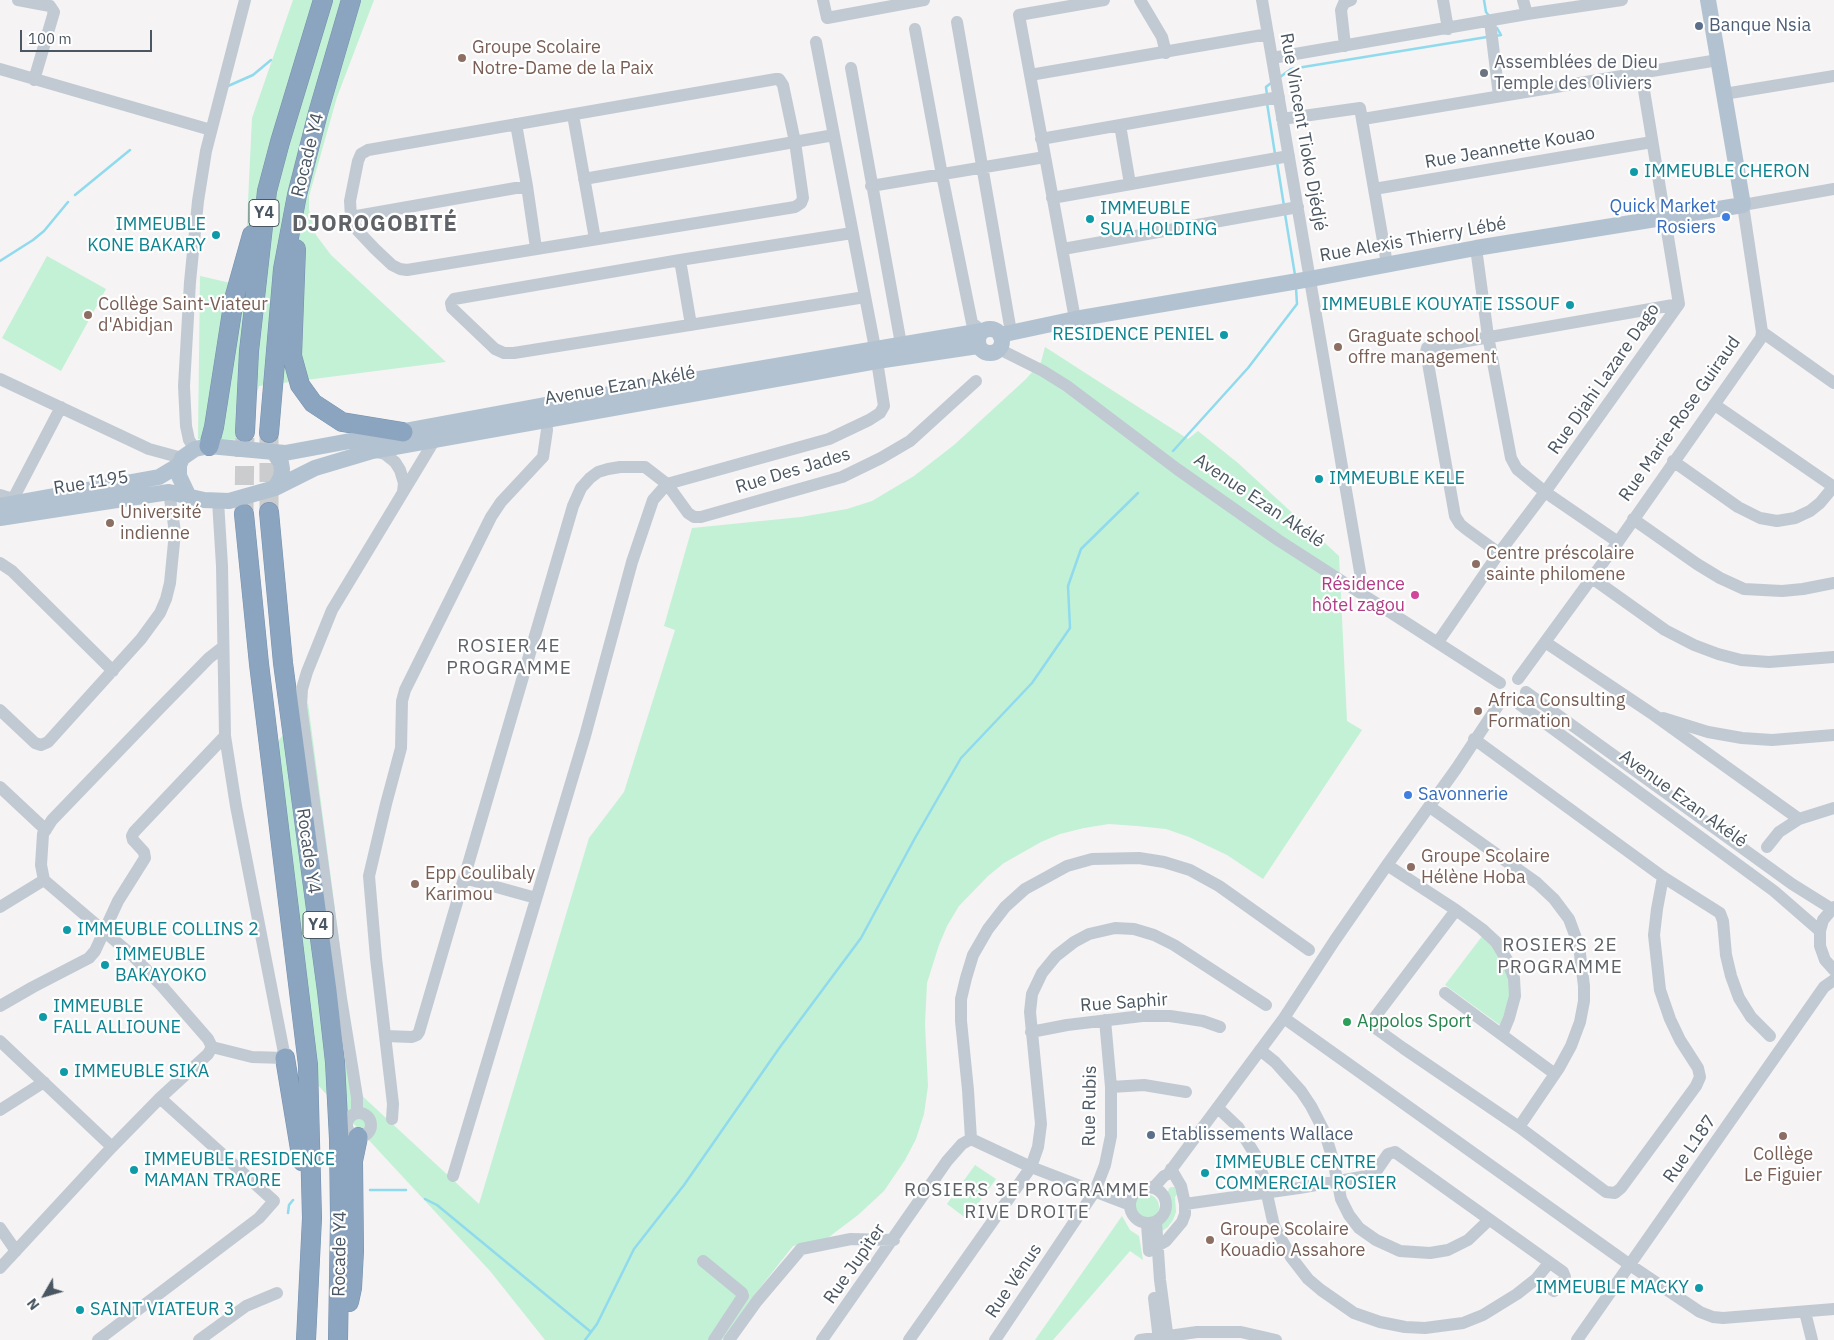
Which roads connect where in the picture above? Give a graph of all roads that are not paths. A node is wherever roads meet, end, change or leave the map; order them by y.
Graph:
1 (18, 0) edge
2 (245, 0) edge
3 (322, 0) edge
4 (351, 0) edge
5 (824, 0) edge
6 (924, 0) edge
7 (1104, 0) edge
8 (1140, 0) edge
9 (1262, 0) edge
10 (1350, 0) edge
11 (1443, 0) edge
12 (1523, 0) edge
13 (1622, 0) edge
14 (1708, 0) edge
15 (908, 1) edge
16 (1527, 14) junction
17 (1490, 21) junction
18 (957, 22) dead end
19 (1448, 28) junction
20 (915, 29) dead end
21 (1268, 34) junction
22 (816, 42) dead end
23 (1345, 46) junction
24 (1166, 53) junction
25 (1272, 58) junction
26 (1718, 60) junction
27 (851, 68) dead end
28 (0, 69) edge
29 (1641, 72) junction
30 (1030, 75) junction
31 (1834, 76) edge
32 (34, 80) junction
33 (1724, 94) junction
34 (1500, 96) junction
35 (1279, 97) junction
36 (573, 115) junction
37 (1282, 119) junction
38 (1363, 119) junction
39 (516, 124) junction
40 (1120, 125) junction
41 (211, 130) junction
42 (834, 135) junction
43 (1041, 139) junction
44 (795, 142) junction
45 (1652, 142) junction
46 (1289, 156) junction
47 (1045, 157) junction
48 (983, 168) junction
49 (942, 175) junction
50 (584, 179) junction
51 (1130, 184) junction
52 (527, 186) junction
53 (872, 186) junction
54 (1374, 189) junction
55 (1834, 189) edge
56 (267, 191) junction
57 (297, 195) junction
58 (1052, 198) junction
59 (1743, 204) junction
60 (1298, 207) junction
61 (351, 217) junction
62 (1665, 217) junction
63 (852, 233) junction
64 (595, 239) junction
65 (536, 248) junction
66 (1063, 248) junction
67 (1476, 248) junction
68 (680, 260) junction
69 (1387, 264) junction
70 (1310, 279) junction
71 (865, 297) junction
72 (1679, 304) junction
73 (1075, 319) junction
74 (691, 325) junction
75 (1762, 332) junction
76 (1488, 336) junction
77 (980, 338) junction
78 (1003, 339) junction
79 (901, 344) junction
80 (876, 355) junction
81 (0, 380) edge
82 (976, 381) dead end
83 (1834, 383) edge
84 (1715, 405) junction
85 (61, 407) junction
86 (546, 413) junction
87 (245, 432) tunnel mouth
88 (403, 432) junction
89 (269, 433) tunnel mouth
90 (434, 441) junction
91 (372, 451) junction
92 (274, 453) junction
93 (191, 455) junction
94 (1674, 461) junction
95 (667, 484) junction
96 (1834, 486) edge
97 (275, 488) junction
98 (168, 492) junction
99 (403, 492) junction
100 (1545, 492) junction
101 (0, 494) edge
102 (189, 497) junction
103 (218, 502) junction
104 (12, 506) edge
105 (270, 512) tunnel mouth
106 (244, 514) tunnel mouth
107 (0, 518) edge
108 (1634, 518) junction
109 (1618, 542) junction
110 (1499, 553) junction
111 (0, 563) edge
112 (1592, 578) junction
113 (1834, 583) edge
114 (1364, 595) junction
115 (1438, 642) junction
116 (1545, 642) junction
117 (223, 647) junction
118 (1834, 656) edge
119 (113, 671) junction
120 (1518, 679) junction
121 (1500, 683) junction
122 (1526, 692) junction
123 (1501, 701) junction
124 (1519, 704) junction
125 (0, 710) edge
126 (1654, 715) junction
127 (1834, 735) edge
128 (225, 736) junction
129 (1474, 740) junction
130 (0, 787) edge
131 (1430, 807) junction
132 (1834, 808) edge
133 (1799, 819) junction
134 (46, 830) junction
135 (1767, 847) dead end
136 (1387, 865) junction
137 (1663, 877) junction
138 (464, 878) junction
139 (44, 880) junction
140 (536, 898) junction
141 (0, 907) edge
142 (1833, 908) edge
143 (1456, 910) junction
144 (103, 931) junction
145 (1820, 931) junction
146 (1309, 950) dead end
147 (1825, 960) junction
148 (1834, 970) edge
149 (1829, 984) edge
150 (1445, 993) dead end
151 (1266, 1005) dead end
152 (0, 1006) edge
153 (1284, 1018) junction
154 (1105, 1020) junction
155 (1220, 1028) dead end
156 (1031, 1032) junction
157 (1502, 1035) junction
158 (386, 1036) junction
159 (1770, 1036) dead end
160 (0, 1041) edge
161 (212, 1047) junction
162 (1260, 1050) junction
163 (285, 1058) junction
164 (1555, 1074) junction
165 (44, 1082) junction
166 (1111, 1087) junction
167 (1186, 1092) dead end
168 (160, 1098) junction
169 (1218, 1108) junction
170 (0, 1110) edge
171 (358, 1113) junction
172 (392, 1119) dead end
173 (1519, 1127) junction
174 (358, 1137) junction
175 (971, 1139) junction
176 (112, 1147) junction
177 (1031, 1166) junction
178 (1170, 1172) junction
179 (453, 1176) dead end
180 (1338, 1182) junction
181 (1153, 1188) junction
182 (1096, 1191) junction
183 (1267, 1192) junction
184 (1164, 1196) junction
185 (1185, 1204) junction
186 (1130, 1205) junction
187 (312, 1218) junction
188 (1489, 1220) junction
189 (1151, 1223) junction
190 (0, 1228) edge
191 (894, 1240) junction
192 (1153, 1247) junction
193 (16, 1251) junction
194 (703, 1261) dead end
195 (1549, 1263) junction
196 (1630, 1265) junction
197 (0, 1268) edge
198 (1536, 1279) junction
199 (277, 1293) dead end
200 (1834, 1309) edge
201 (1805, 1312) junction
202 (338, 1338) edge
203 (1163, 1338) edge
204 (98, 1340) edge
205 (199, 1340) edge
206 (306, 1340) edge
207 (714, 1340) edge
208 (729, 1340) edge
209 (822, 1340) edge
210 (909, 1340) edge
211 (995, 1340) edge
212 (1140, 1340) edge
213 (1276, 1340) edge
214 (1577, 1340) edge
215 (1812, 1340) edge

1 - 32 street
2 - 41 street
3 - 56 highway, Rocade Y4 / Y4
4 - 57 highway, Rocade Y4 / Y4
5 - 15 street
6 - 15 street
7 - 30 street
8 - 24 street
9 - 21 street, Rue Vincent Tioko Djédjé
10 - 23 street
11 - 19 street
12 - 16 street
13 - 16 street
14 - 26 main road, Rue Marie-Rose Guiraud
16 - 17 street
17 - 19 street
17 - 34 street
18 - 48 street
19 - 23 street
20 - 49 street
21 - 24 street
21 - 25 street, Rue Vincent Tioko Djédjé
22 - 42 street
23 - 25 street
24 - 30 street
25 - 35 street, Rue Vincent Tioko Djédjé
26 - 29 street
26 - 33 main road, Rue Marie-Rose Guiraud
27 - 53 street
28 - 32 street
29 - 34 street
29 - 45 street, Rue Djahi Lazare Dago
30 - 43 street
31 - 33 street
32 - 41 street
33 - 59 main road, Rue Marie-Rose Guiraud
34 - 38 street
35 - 37 street, Rue Vincent Tioko Djédjé
35 - 40 street
36 - 39 street
36 - 44 street
36 - 50 street
37 - 38 street
37 - 46 street, Rue Vincent Tioko Djédjé
38 - 54 street
39 - 52 street
39 - 61 street
40 - 43 street
40 - 51 street
41 - 93 street
42 - 44 street
42 - 63 street
43 - 47 street
44 - 50 street
44 - 64 street
45 - 54 street, Rue Jeannette Kouao
45 - 62 street, Rue Djahi Lazare Dago
46 - 51 street
46 - 60 street, Rue Vincent Tioko Djédjé
47 - 48 street
47 - 58 street
48 - 49 street
48 - 78 street
49 - 53 street
49 - 77 street
50 - 64 street
51 - 58 street
52 - 61 street
52 - 65 street
53 - 79 street
54 - 69 street
55 - 59 street, Rue Alexis Thierry Lébé
56 - 87 highway, Rocade Y4 / Y4
56 - 93 highway
57 - 88 highway
57 - 89 highway, Rocade Y4 / Y4
58 - 66 street
59 - 62 main road, Rue Alexis Thierry Lébé
59 - 75 street, Rue Marie-Rose Guiraud
60 - 66 street
60 - 70 street, Rue Vincent Tioko Djédjé
61 - 65 street
62 - 67 main road, Rue Alexis Thierry Lébé
62 - 72 street, Rue Djahi Lazare Dago
63 - 68 street
63 - 71 street
64 - 65 street
66 - 73 street
67 - 69 main road, Rue Alexis Thierry Lébé
67 - 76 street
68 - 74 street
68 - 74 street
69 - 70 main road, Rue Alexis Thierry Lébé
70 - 73 main road, Rue Alexis Thierry Lébé
70 - 114 street, Rue Vincent Tioko Djédjé
71 - 74 street
71 - 80 street
72 - 76 street
72 - 100 street, Rue Djahi Lazare Dago
73 - 78 main road, Rue Alexis Thierry Lébé
75 - 83 street
75 - 84 street, Rue Marie-Rose Guiraud
76 - 100 street
76 - 110 street
77 - 78 main road
77 - 78 main road
77 - 79 main road, Avenue Ezan Akélé
77 - 80 main road, Avenue Ezan Akélé
78 - 114 street, Avenue Ezan Akélé
79 - 80 main road, Avenue Ezan Akélé
80 - 86 main road, Avenue Ezan Akélé
80 - 95 street
81 - 85 street
82 - 95 street, Rue Des Jades
84 - 94 street, Rue Marie-Rose Guiraud
84 - 96 street
85 - 93 street
85 - 104 street
86 - 88 main road, Avenue Ezan Akélé
86 - 90 main road, Avenue Ezan Akélé
86 - 158 street
88 - 92 main road, Avenue Ezan Akélé
90 - 91 main road, Avenue Ezan Akélé
90 - 99 street
91 - 97 main road, Avenue Ezan Akélé
91 - 99 street
92 - 93 main road
92 - 97 main road
93 - 102 main road
93 - 104 main road, Rue I195
94 - 96 street
94 - 108 street, Rue Marie-Rose Guiraud
95 - 138 street, Rue Des Jades
95 - 140 street
97 - 103 main road, Rue I195
98 - 102 main road, Rue I195
98 - 104 main road, Rue I195
98 - 119 street
99 - 171 street
100 - 109 street
100 - 110 street, Rue Djahi Lazare Dago
101 - 104 street
102 - 103 main road, Rue I195
103 - 117 street
104 - 107 main road, Rue I195
105 - 202 highway, Rocade Y4 / Y4
106 - 187 highway, Rocade Y4 / Y4
108 - 109 street, Rue Marie-Rose Guiraud
108 - 113 street
109 - 112 street, Rue Marie-Rose Guiraud
110 - 115 street, Rue Djahi Lazare Dago
111 - 119 street
112 - 116 street, Rue Marie-Rose Guiraud
112 - 118 street
114 - 115 street, Avenue Ezan Akélé
115 - 121 street, Avenue Ezan Akélé
116 - 120 street, Rue Marie-Rose Guiraud
116 - 126 street
117 - 128 street
117 - 134 street
119 - 125 street
120 - 121 street
120 - 122 street
121 - 123 street
122 - 124 street
122 - 142 street, Avenue Ezan Akélé
123 - 124 street
123 - 129 street
124 - 145 street, Avenue Ezan Akélé
126 - 127 street
126 - 133 street
128 - 144 street
128 - 163 street
129 - 131 street
129 - 137 street
130 - 134 street
131 - 136 street
131 - 164 street
132 - 133 street
133 - 135 street
134 - 139 street
136 - 143 street
136 - 153 street
137 - 159 street
137 - 173 street
138 - 140 street
138 - 158 street, Rue Des Jades
139 - 141 street
139 - 144 street
140 - 179 street
142 - 145 street
143 - 157 street
143 - 173 street
144 - 152 street
144 - 161 street
145 - 147 street
146 - 175 street
147 - 148 street
147 - 149 street
149 - 196 street, Rue L187
150 - 157 street
151 - 156 street
153 - 162 street
153 - 196 street
154 - 155 street, Rue Saphir
154 - 156 street, Rue Saphir
154 - 166 street, Rue Rubis
156 - 177 street
157 - 164 street
158 - 172 street
160 - 165 street
161 - 163 street
161 - 168 street
162 - 169 street
162 - 180 street
163 - 187 highway
164 - 173 street
165 - 170 street
165 - 176 street
166 - 167 street
166 - 182 street, Rue Rubis
168 - 176 street
168 - 204 street
169 - 178 street
169 - 183 street
171 - 174 street
171 - 174 street
174 - 202 highway
175 - 177 street
175 - 191 street, Rue Jupiter
176 - 193 street
177 - 182 street
177 - 210 street
178 - 181 street
178 - 184 street
178 - 185 street
180 - 183 street
180 - 188 street
180 - 188 street
181 - 184 street
181 - 186 street
182 - 186 street
182 - 211 street, Rue Vénus
183 - 185 street
183 - 198 street
184 - 189 street
185 - 192 street
186 - 189 street
187 - 206 highway, Rocade Y4 / Y4
188 - 195 street
189 - 192 street
190 - 193 street
191 - 208 street
191 - 209 street, Rue Jupiter
192 - 203 street
193 - 197 street
194 - 207 street
195 - 198 street
195 - 198 street
196 - 201 street
196 - 214 street, Rue L187
199 - 205 street
200 - 201 street
201 - 215 street
203 - 212 street
203 - 213 street

